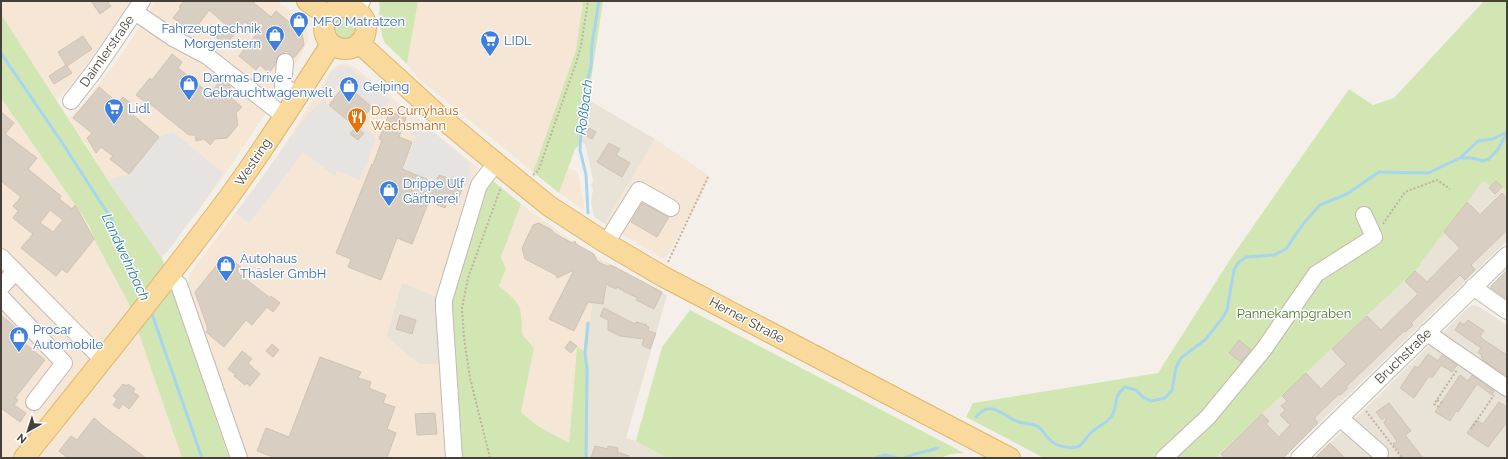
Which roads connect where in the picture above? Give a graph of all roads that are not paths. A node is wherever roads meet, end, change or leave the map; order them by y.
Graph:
1 (307, 1) edge
2 (138, 6) edge
3 (359, 6) edge
4 (327, 15) junction
5 (331, 44) junction
6 (359, 44) junction
7 (285, 62) dead end
8 (298, 96) junction
9 (71, 101) dead end
10 (284, 116) junction
11 (496, 164) junction
12 (671, 208) dead end
13 (1364, 215) dead end
14 (606, 243) junction
15 (1507, 255) edge
16 (1, 257) edge
17 (15, 272) junction
18 (166, 280) junction
19 (1, 287) edge
20 (1473, 287) junction
21 (1, 297) edge
22 (1507, 311) edge
23 (1428, 332) junction
24 (102, 359) junction
25 (1504, 386) edge
26 (34, 402) dead end
27 (1340, 418) junction
28 (1380, 454) dead end
29 (24, 458) edge
30 (239, 458) edge
31 (454, 458) edge
32 (1010, 458) edge
33 (1164, 458) edge
34 (1299, 458) edge

1 - 4 main road
2 - 9 street, Daimlerstraße
2 - 10 street
3 - 4 main road
3 - 6 main road
4 - 5 main road
5 - 6 main road
5 - 8 main road, Westring
6 - 11 main road, Herner Straße
7 - 8 street
8 - 10 main road, Westring
10 - 18 main road, Westring
11 - 14 main road, Herner Straße
11 - 31 street
12 - 14 street
13 - 33 street
14 - 32 main road, Herner Straße
15 - 20 street, Bruchstraße
16 - 17 street
17 - 19 street
17 - 24 street
18 - 24 main road, Westring
18 - 30 street
20 - 22 street
20 - 23 street, Bruchstraße
21 - 26 street
23 - 25 street
23 - 27 street, Bruchstraße
24 - 29 main road, Westring
27 - 28 street
27 - 34 street, Bruchstraße

